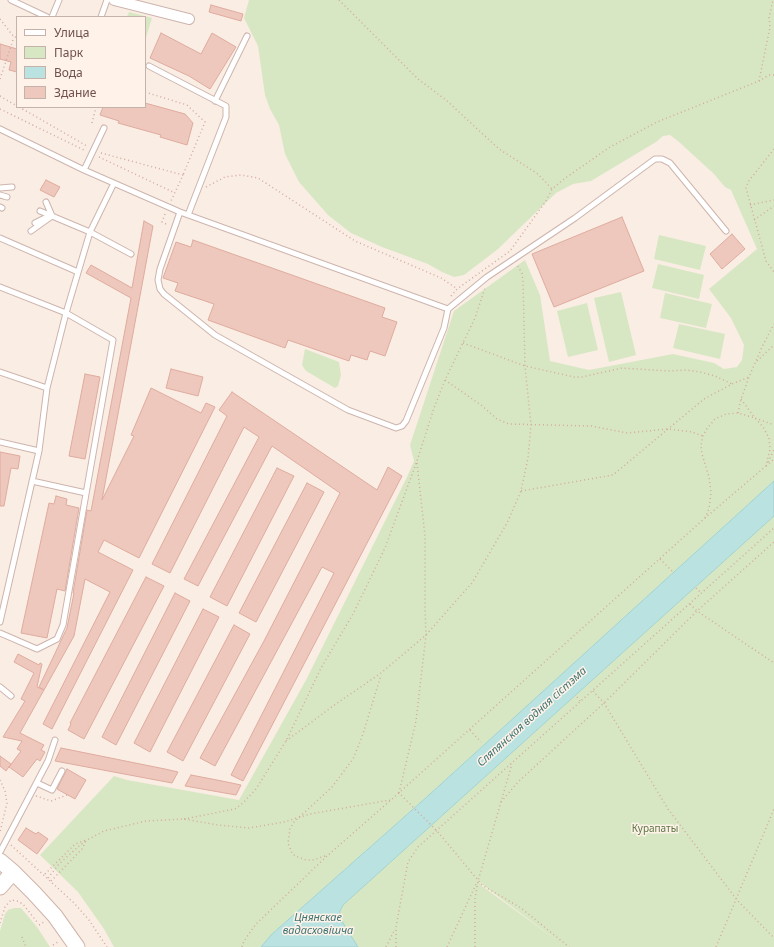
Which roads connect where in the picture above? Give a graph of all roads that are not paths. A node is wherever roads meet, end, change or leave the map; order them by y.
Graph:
1 (11, 0) edge
2 (59, 0) edge
3 (107, 0) edge
4 (114, 0) edge
5 (45, 16) edge
6 (52, 16) edge
7 (101, 16) edge
8 (189, 19) dead end
9 (248, 36) dead end
10 (149, 66) dead end
11 (215, 101) junction
12 (104, 128) dead end
13 (0, 129) edge
14 (84, 170) junction
15 (114, 183) junction
16 (12, 187) dead end
17 (0, 188) edge
18 (0, 195) edge
19 (7, 197) dead end
20 (46, 202) dead end
21 (40, 211) dead end
22 (180, 212) junction
23 (188, 215) junction
24 (52, 216) junction
25 (35, 223) dead end
26 (31, 231) dead end
27 (726, 231) dead end
28 (90, 232) junction
29 (0, 238) edge
30 (131, 254) dead end
31 (78, 272) junction
32 (0, 287) edge
33 (445, 308) junction
34 (66, 313) junction
35 (0, 372) edge
36 (46, 388) junction
37 (0, 442) edge
38 (39, 451) junction
39 (32, 481) junction
40 (86, 493) junction
41 (0, 622) edge
42 (0, 633) edge
43 (0, 687) edge
44 (11, 696) dead end
45 (55, 740) dead end
46 (62, 772) dead end
47 (37, 783) junction
48 (0, 852) edge
49 (0, 861) edge
50 (13, 872) junction
51 (0, 887) edge
52 (77, 947) edge

1 - 5 lane
2 - 6 lane
3 - 7 lane
4 - 8 street
9 - 11 lane
10 - 11 lane
11 - 23 lane
12 - 14 lane
13 - 14 lane
14 - 15 lane
15 - 22 lane
15 - 28 lane
16 - 17 lane
18 - 19 lane
20 - 24 lane
21 - 24 lane
22 - 23 lane
22 - 33 lane
23 - 33 lane
24 - 25 lane
24 - 26 lane
24 - 28 lane
27 - 33 lane
28 - 30 lane
28 - 31 lane
29 - 31 lane
31 - 34 lane
32 - 34 lane
34 - 36 lane
34 - 40 lane
35 - 36 lane
36 - 38 lane
37 - 38 lane
38 - 39 lane
39 - 40 lane
39 - 41 lane
40 - 42 lane
43 - 44 lane
45 - 47 lane
46 - 47 lane
47 - 48 lane
49 - 50 main road
50 - 51 main road
50 - 52 main road

